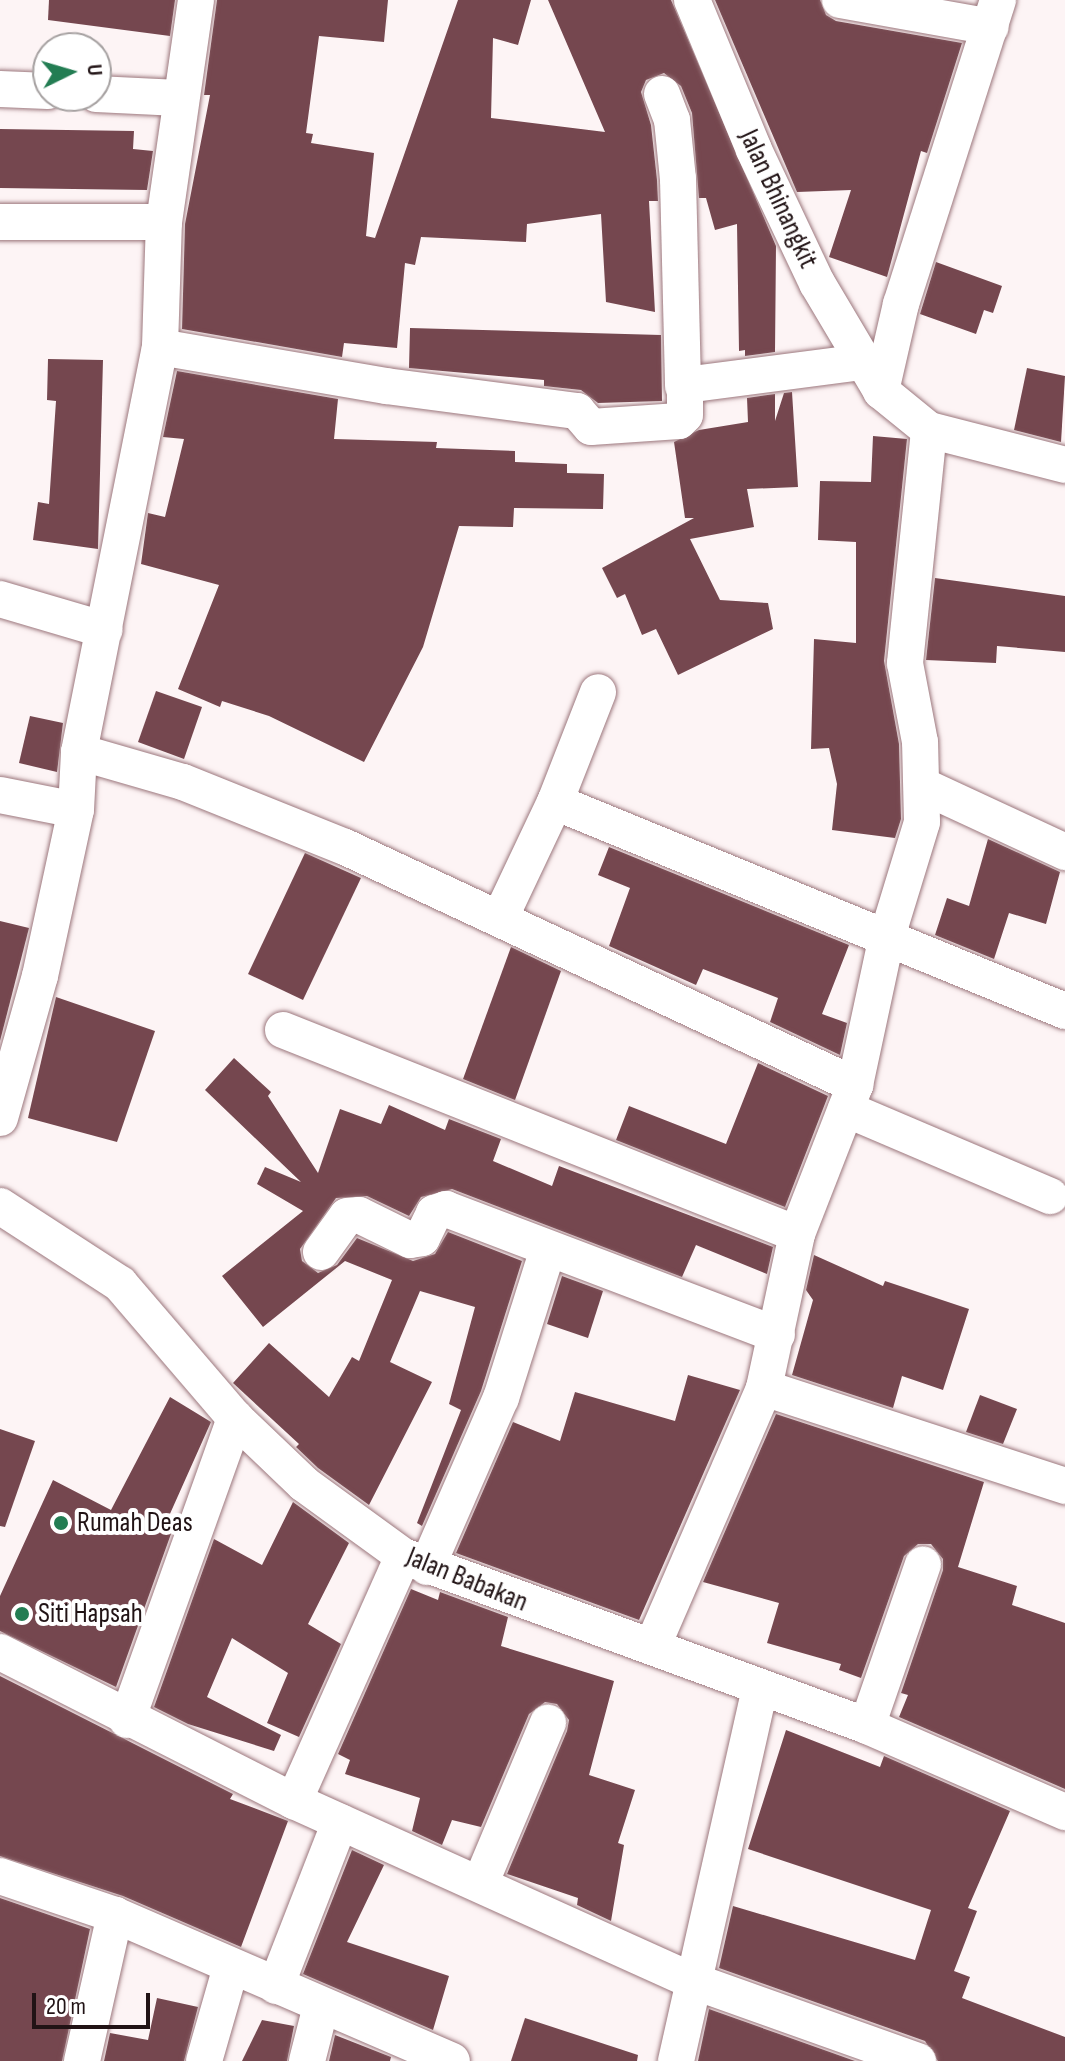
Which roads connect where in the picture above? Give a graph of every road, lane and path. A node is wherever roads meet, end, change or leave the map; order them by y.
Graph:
1 (196, 0) edge
2 (692, 0) edge
3 (840, 0) edge
4 (995, 14) edge
5 (0, 89) edge
6 (32, 90) edge
7 (662, 94) dead end
8 (112, 95) edge
9 (179, 98) junction
10 (0, 222) edge
11 (164, 222) junction
12 (160, 347) junction
13 (871, 376) junction
14 (683, 386) junction
15 (929, 430) junction
16 (1065, 465) edge
17 (0, 599) edge
18 (105, 630) junction
19 (598, 692) dead end
20 (79, 752) junction
21 (923, 786) junction
22 (0, 795) edge
23 (555, 802) junction
24 (76, 810) junction
25 (1064, 850) edge
26 (501, 916) junction
27 (886, 940) junction
28 (1065, 1011) edge
29 (283, 1030) dead end
30 (850, 1097) junction
31 (0, 1118) edge
32 (1050, 1196) dead end
33 (0, 1206) edge
34 (797, 1234) junction
35 (548, 1249) junction
36 (321, 1252) dead end
37 (777, 1335) junction
38 (764, 1388) junction
39 (235, 1418) junction
40 (1065, 1486) edge
41 (415, 1561) junction
42 (923, 1564) dead end
43 (653, 1645) junction
44 (0, 1652) edge
45 (760, 1689) junction
46 (127, 1720) junction
47 (548, 1723) dead end
48 (867, 1726) junction
49 (294, 1801) junction
50 (1064, 1808) edge
51 (340, 1822) junction
52 (0, 1876) edge
53 (481, 1882) junction
54 (115, 1915) junction
55 (231, 1967) junction
56 (693, 1981) junction
57 (276, 1986) junction
58 (321, 2006) junction
59 (82, 2061) edge
60 (204, 2061) edge
61 (307, 2061) edge
62 (452, 2061) edge
63 (676, 2061) edge
64 (918, 2061) edge

1 - 9 street
2 - 13 street, Jalan Bhinangkit
3 - 4 street
4 - 13 street
5 - 6 street
7 - 14 street
8 - 9 street
9 - 11 street
10 - 11 street
11 - 12 street
12 - 14 street
12 - 18 street
13 - 14 street
13 - 15 street
15 - 16 street
15 - 21 street
17 - 18 street
18 - 20 street
19 - 23 street
20 - 24 street
20 - 26 street
21 - 25 street
21 - 27 street
22 - 24 street
23 - 26 street
23 - 27 street
24 - 31 street
26 - 30 street
27 - 28 street
27 - 30 street
29 - 34 street
30 - 32 street
30 - 34 street
33 - 39 street, Jalan Babakan
34 - 37 street
35 - 36 street
35 - 37 street
35 - 41 street
37 - 38 street
38 - 40 street
38 - 43 street
39 - 41 street, Jalan Babakan
39 - 46 street
41 - 43 street, Jalan Babakan
41 - 49 street
42 - 48 street
43 - 45 street, Jalan Babakan
44 - 46 street
45 - 48 street, Jalan Babakan
45 - 56 street
46 - 49 street
47 - 53 street
48 - 50 street, Jalan Babakan
49 - 51 street
51 - 53 street
51 - 57 street
52 - 54 street
53 - 56 street
54 - 55 street
54 - 59 street
55 - 57 street
55 - 60 street
56 - 63 street
56 - 64 street
57 - 58 street
58 - 61 street
58 - 62 street

